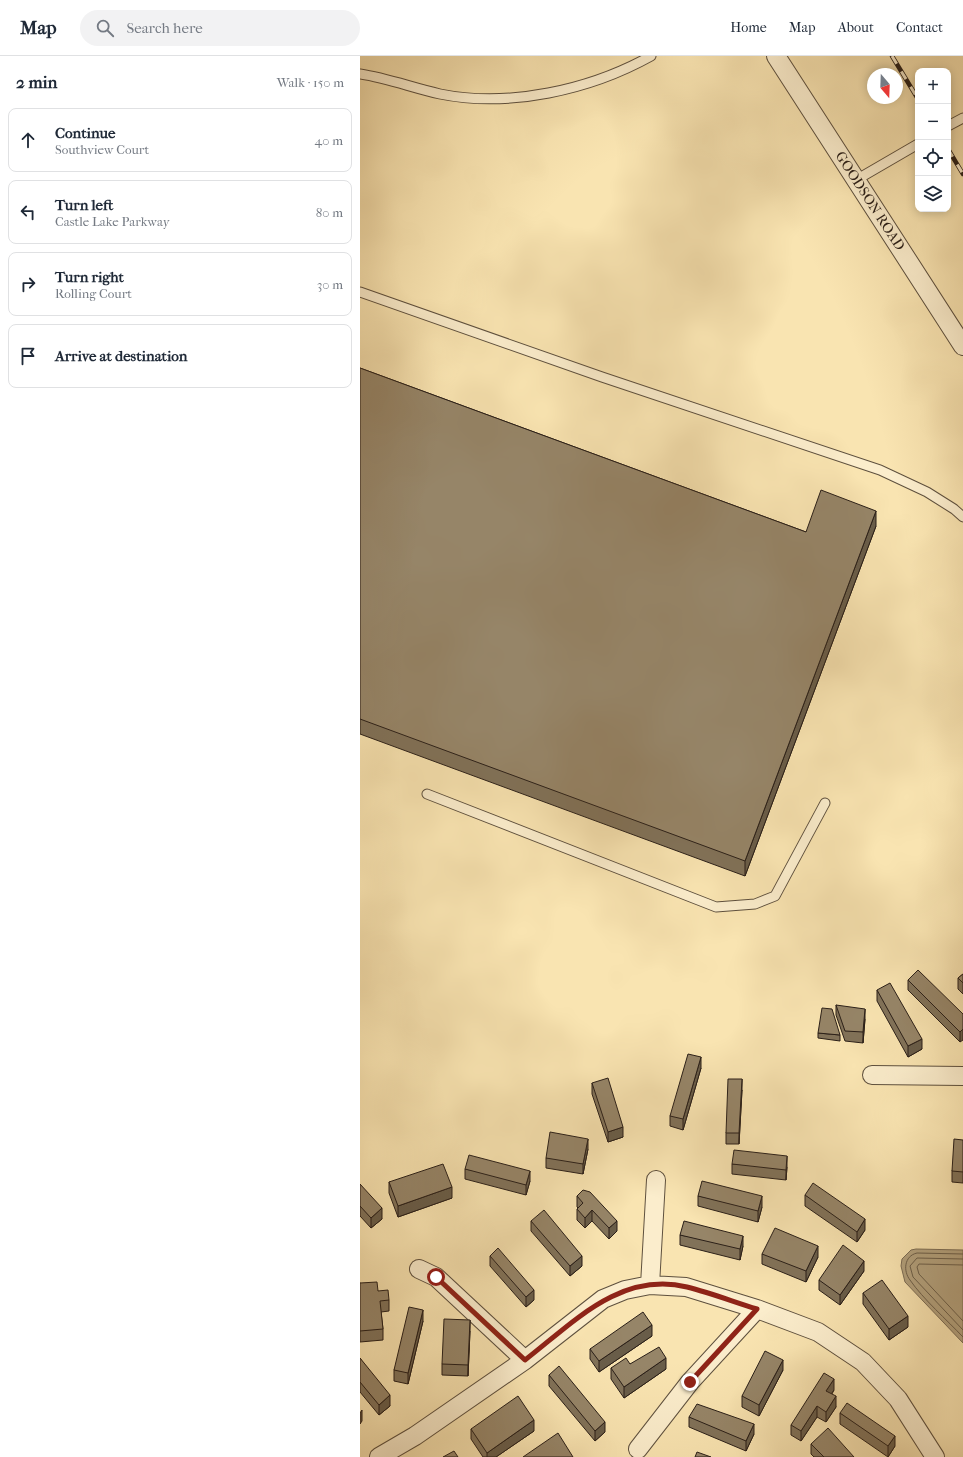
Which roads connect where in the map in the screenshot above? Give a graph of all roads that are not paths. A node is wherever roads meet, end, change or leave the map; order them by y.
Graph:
1 (651, 56) edge
2 (776, 56) edge
3 (360, 74) edge
4 (963, 118) edge
5 (951, 124) edge
6 (915, 146) edge
7 (856, 180) junction
8 (360, 292) edge
9 (963, 346) edge
10 (963, 517) edge
11 (427, 794) dead end
12 (825, 803) dead end
13 (872, 1075) dead end
14 (963, 1076) edge
15 (656, 1180) dead end
16 (419, 1269) dead end
17 (650, 1285) junction
18 (757, 1309) junction
19 (525, 1360) junction
20 (638, 1449) dead end
21 (380, 1457) edge
22 (935, 1457) edge

1 - 3 lane
2 - 7 street, GOODSON ROAD
4 - 5 lane
6 - 7 lane
7 - 9 street, GOODSON ROAD
8 - 10 lane
11 - 12 lane
13 - 14 street
15 - 17 street
16 - 19 street
17 - 18 street
17 - 19 street
18 - 20 street
18 - 22 street
19 - 21 street

